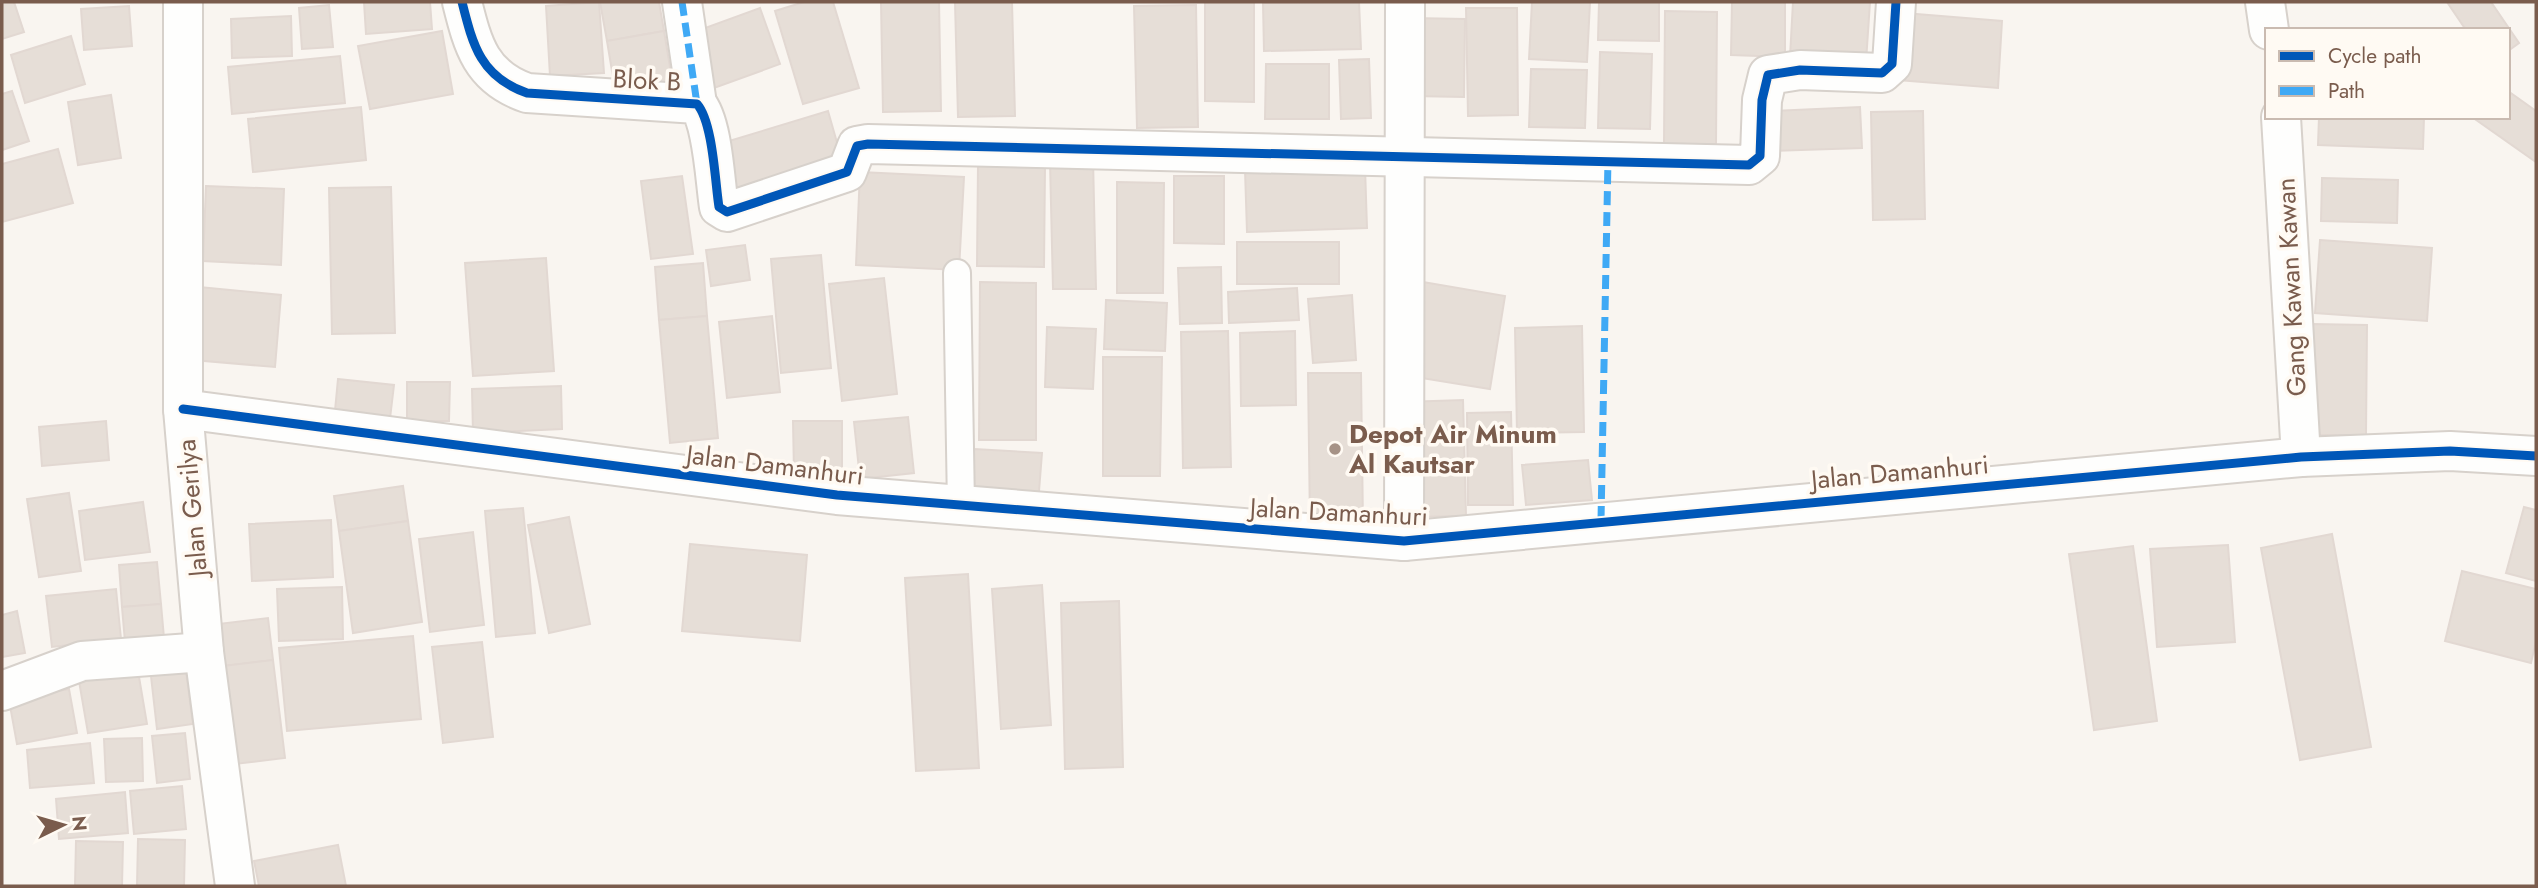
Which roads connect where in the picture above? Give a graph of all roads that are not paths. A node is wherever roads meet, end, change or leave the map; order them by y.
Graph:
1 (183, 2) edge
2 (462, 2) edge
3 (682, 2) edge
4 (1405, 2) edge
5 (1896, 2) edge
6 (2266, 2) edge
7 (2269, 28) edge
8 (697, 104) junction
9 (2281, 119) edge
10 (1403, 155) junction
11 (957, 273) dead end
12 (183, 409) junction
13 (2536, 456) edge
14 (2301, 457) junction
15 (961, 506) junction
16 (1404, 541) junction
17 (204, 652) junction
18 (2, 691) edge
19 (235, 886) edge

1 - 12 street, Jalan Gerilya
2 - 8 street, Blok B
3 - 8 street
4 - 10 street
5 - 10 street
6 - 7 street
8 - 10 street, Blok B
9 - 14 street, Gang Kawan Kawan
10 - 16 street
11 - 15 lane
12 - 15 street, Jalan Damanhuri
12 - 17 street, Jalan Gerilya
13 - 14 street, Jalan Damanhuri
14 - 16 street, Jalan Damanhuri
15 - 16 street, Jalan Damanhuri
17 - 18 street
17 - 19 street, Jalan Gerilya

